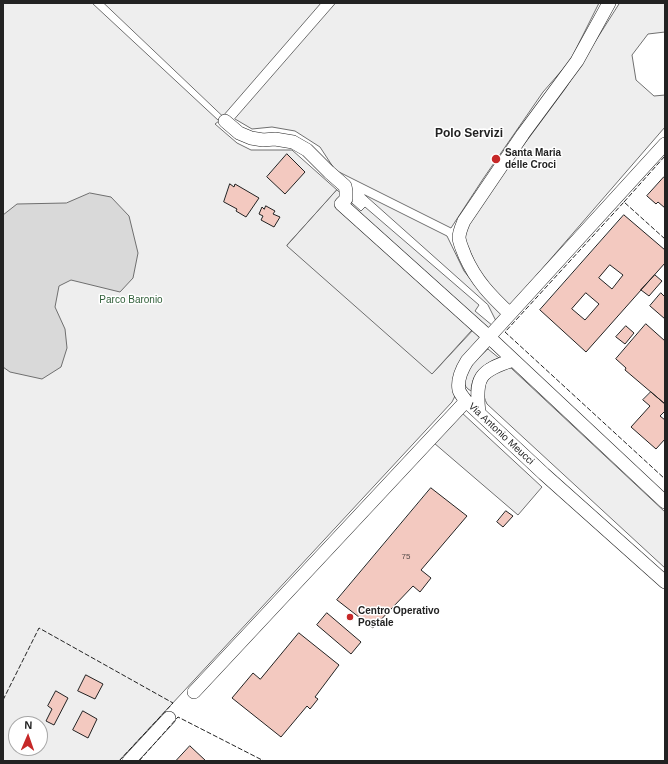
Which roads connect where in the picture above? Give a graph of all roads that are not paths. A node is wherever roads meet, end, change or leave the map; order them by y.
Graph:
1 (609, 3) edge
2 (225, 121) dead end
3 (665, 144) edge
4 (510, 314) junction
5 (489, 338) junction
6 (513, 360) junction
7 (466, 401) junction
8 (479, 412) junction
9 (665, 502) edge
10 (665, 582) edge
11 (194, 692) dead end
12 (168, 718) dead end
13 (128, 761) edge

1 - 4 street
2 - 5 street
3 - 4 street, Via Antonio Meucci
4 - 5 street, Via Antonio Meucci
5 - 6 street
5 - 7 street, Via Antonio Meucci
6 - 8 street
6 - 9 street
7 - 8 street, Via Antonio Meucci
7 - 11 street
8 - 10 street, Via Antonio Meucci
12 - 13 street

